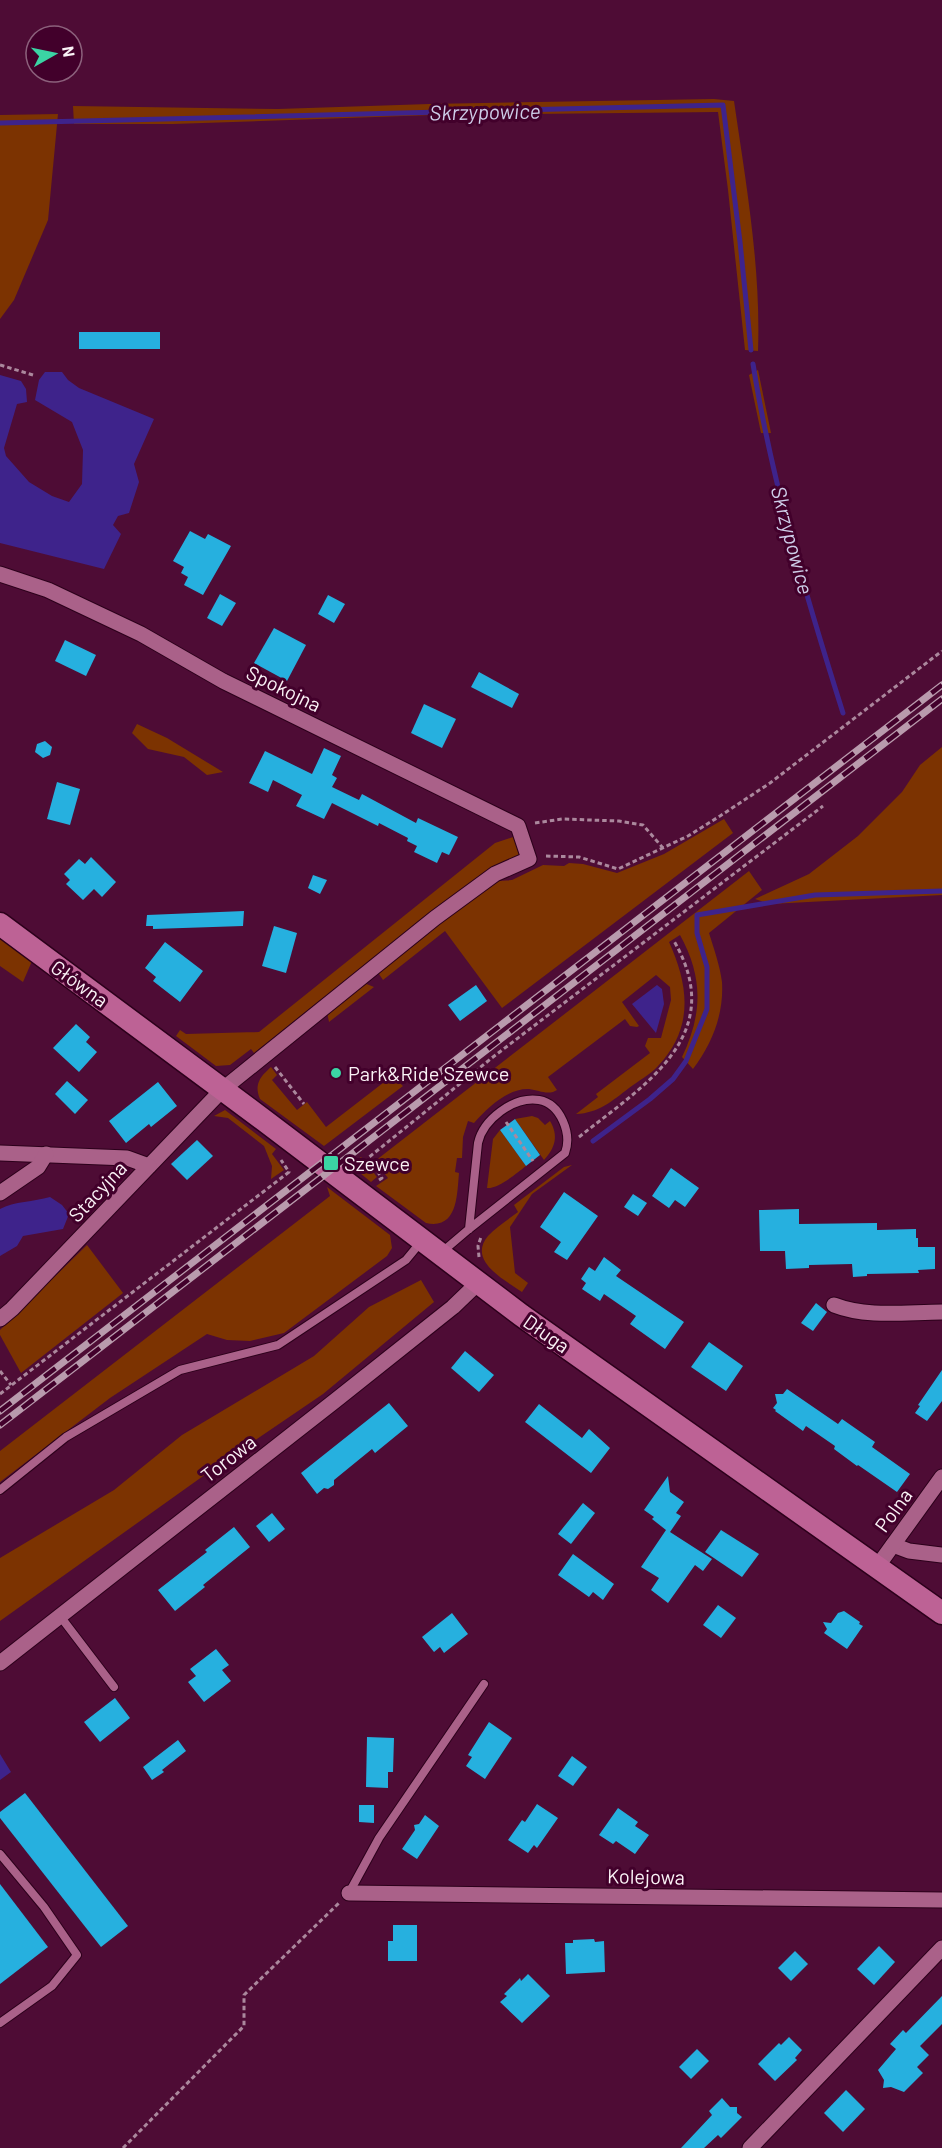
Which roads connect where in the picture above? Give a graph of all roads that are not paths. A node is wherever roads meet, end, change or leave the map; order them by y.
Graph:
1 (0, 574) edge
2 (529, 858) joint
3 (0, 924) edge
4 (161, 1042) joint
5 (223, 1089) junction
6 (0, 1153) edge
7 (46, 1154) junction
8 (149, 1166) junction
9 (0, 1193) edge
10 (469, 1229) junction
11 (432, 1247) junction
12 (480, 1273) junction
13 (834, 1305) dead end
14 (942, 1312) edge
15 (0, 1319) edge
16 (942, 1477) edge
17 (0, 1490) edge
18 (893, 1545) junction
19 (942, 1554) edge
20 (877, 1567) junction
21 (942, 1613) edge
22 (60, 1616) junction
23 (0, 1663) edge
24 (484, 1684) dead end
25 (114, 1687) dead end
26 (0, 1854) edge
27 (349, 1893) joint
28 (942, 1900) edge
29 (942, 1948) edge
30 (0, 2023) edge
31 (750, 2148) edge

1 - 2 street, Spokojna
2 - 5 street, Stacyjna
3 - 4 street, Główna
4 - 5 street, Długa
5 - 8 street, Stacyjna
5 - 11 street, Długa
6 - 7 street
7 - 8 street
7 - 9 street
8 - 15 street, Stacyjna
10 - 10 lane
10 - 11 lane
11 - 12 street, Długa
11 - 17 lane
12 - 20 street, Długa
12 - 22 street, Torowa
13 - 14 street
16 - 18 street, Polna
18 - 19 street
18 - 20 street, Polna
20 - 21 street, Długa
22 - 23 street, Torowa
22 - 25 lane
24 - 27 lane
26 - 30 lane
27 - 28 street, Kolejowa
29 - 31 street

